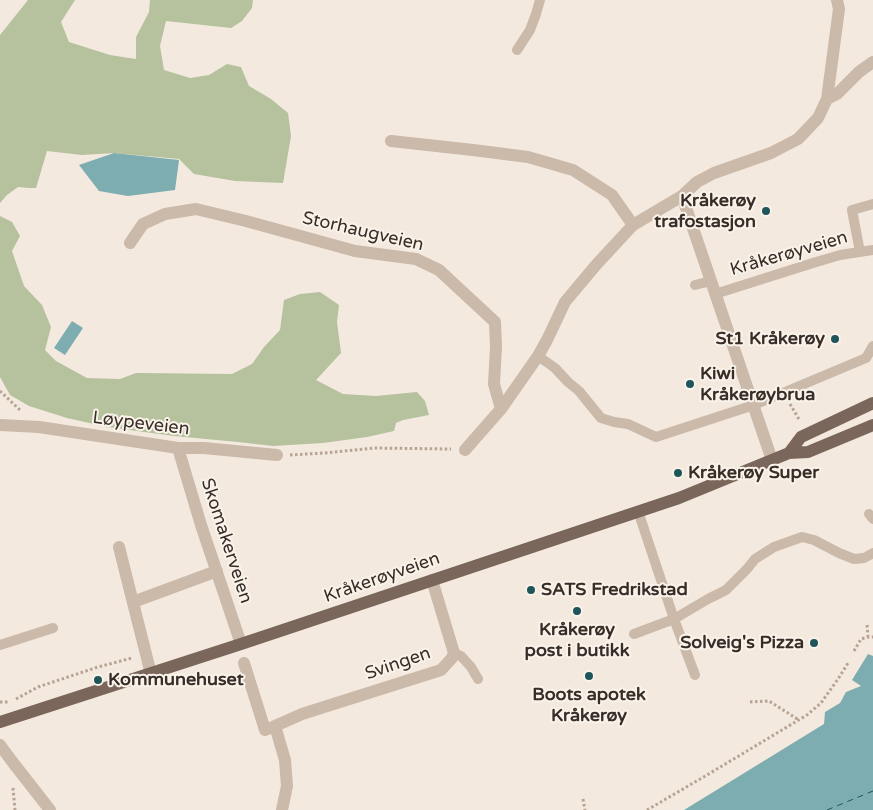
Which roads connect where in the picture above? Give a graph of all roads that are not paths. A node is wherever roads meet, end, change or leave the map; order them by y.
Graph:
1 (540, 0) edge
2 (837, 0) edge
3 (517, 50) dead end
4 (873, 62) edge
5 (827, 99) junction
6 (391, 141) dead end
7 (682, 196) junction
8 (873, 204) edge
9 (633, 225) junction
10 (130, 243) dead end
11 (873, 250) edge
12 (860, 252) junction
13 (711, 281) junction
14 (696, 285) dead end
15 (715, 294) junction
16 (873, 346) edge
17 (538, 356) junction
18 (873, 403) edge
19 (754, 405) junction
20 (501, 409) junction
21 (0, 425) edge
22 (873, 425) edge
23 (178, 448) junction
24 (465, 450) road end
25 (789, 452) junction
26 (277, 455) road end
27 (772, 460) junction
28 (638, 511) junction
29 (119, 547) dead end
30 (873, 552) edge
31 (217, 571) junction
32 (432, 580) junction
33 (133, 602) junction
34 (674, 619) junction
35 (53, 628) dead end
36 (634, 634) dead end
37 (242, 644) junction
38 (0, 645) edge
39 (454, 653) junction
40 (244, 663) dead end
41 (151, 674) junction
42 (695, 675) dead end
43 (478, 679) dead end
44 (0, 722) edge
45 (275, 726) junction
46 (0, 745) edge
47 (50, 810) edge
48 (282, 810) edge

1 - 3 lane
2 - 5 street
4 - 5 street
5 - 7 street
6 - 9 street
7 - 9 street
7 - 13 street, Kråkerøyveien
8 - 12 lane
9 - 17 street
10 - 20 street, Storhaugveien
11 - 12 lane, Kråkerøyveien
12 - 15 lane, Kråkerøyveien
13 - 14 lane
13 - 15 street, Kråkerøyveien
15 - 19 street, Kråkerøyveien
16 - 19 lane
17 - 19 lane
17 - 20 street
18 - 25 main road, Kråkerøyveien
19 - 27 street, Kråkerøyveien
20 - 24 street
21 - 23 street, Løypeveien
22 - 25 main road, Kråkerøyveien
23 - 26 street, Løypeveien
23 - 31 street, Skomakerveien
25 - 27 main road, Kråkerøyveien
27 - 28 main road, Kråkerøyveien
28 - 32 main road, Kråkerøyveien
28 - 34 lane
29 - 33 street
30 - 34 lane
31 - 33 street
31 - 37 street, Skomakerveien
32 - 37 main road, Kråkerøyveien
32 - 39 street, Svingen
33 - 41 street
34 - 36 lane
34 - 42 lane
35 - 38 lane
37 - 41 main road, Kråkerøyveien
39 - 43 lane
39 - 45 street, Svingen
40 - 45 street
41 - 44 main road, Kråkerøyveien
45 - 48 street
46 - 47 street

